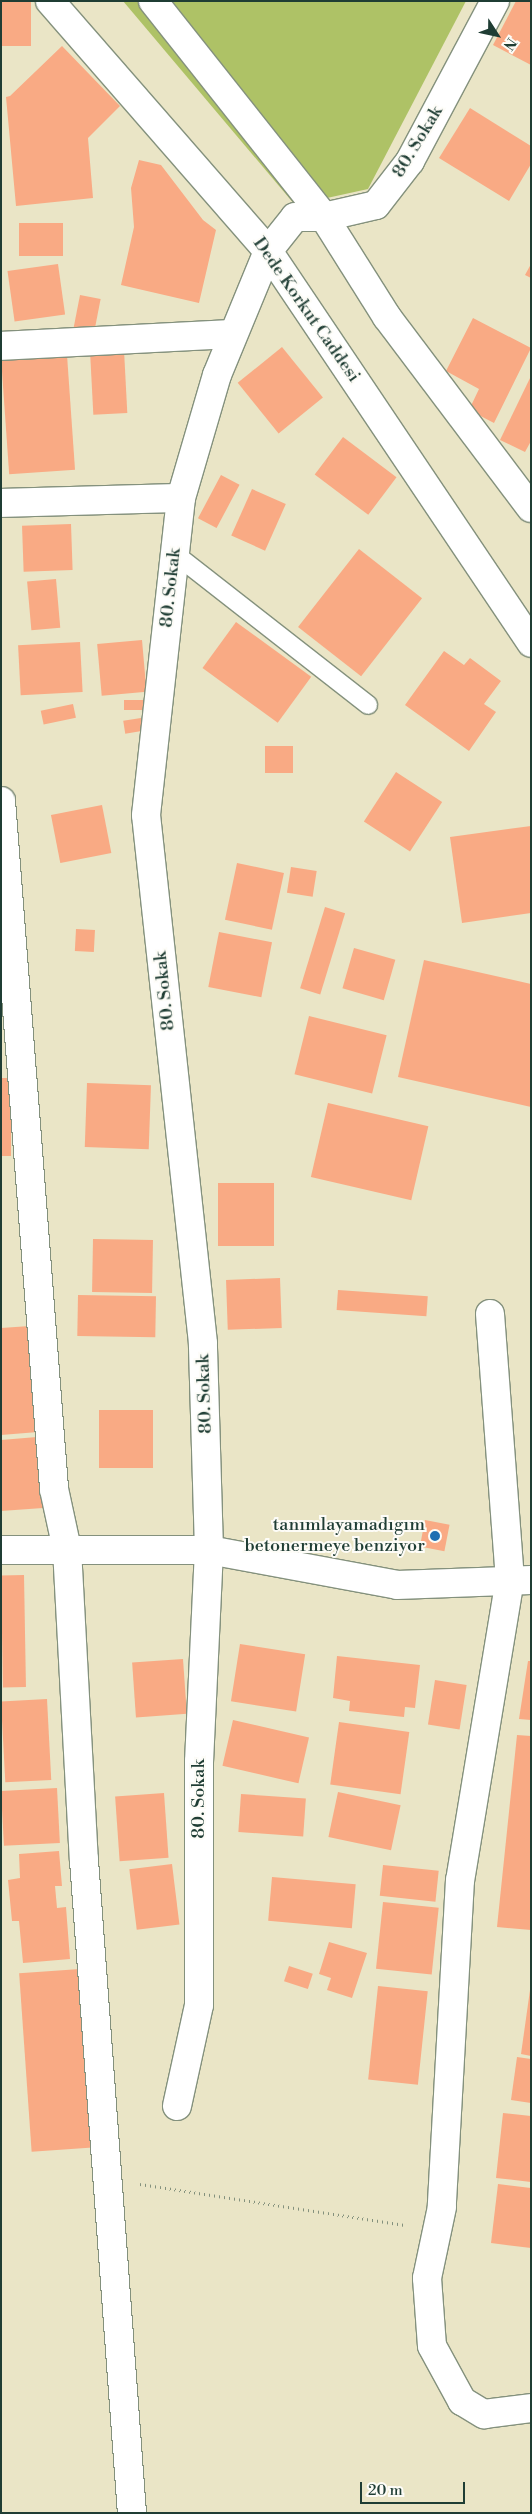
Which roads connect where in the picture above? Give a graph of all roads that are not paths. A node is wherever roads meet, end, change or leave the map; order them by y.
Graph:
1 (50, 1) edge
2 (153, 1) edge
3 (495, 1) edge
4 (324, 217) junction
5 (268, 251) junction
6 (232, 334) junction
7 (1, 346) edge
8 (181, 498) junction
9 (1, 503) edge
10 (531, 508) edge
11 (174, 554) junction
12 (531, 643) edge
13 (368, 704) dead end
14 (1, 801) edge
15 (490, 1314) dead end
16 (67, 1549) junction
17 (1, 1550) edge
18 (209, 1550) junction
19 (520, 1580) edge
20 (177, 2106) dead end
21 (531, 2408) edge
22 (132, 2513) edge

1 - 5 street, Dede Korkut Caddesi
2 - 4 street
3 - 4 street, 80. Sokak
4 - 5 street, 80. Sokak
4 - 10 street
5 - 6 street, 80. Sokak
5 - 12 street, Dede Korkut Caddesi
6 - 7 street
6 - 8 street, 80. Sokak
8 - 9 street
8 - 11 street, 80. Sokak
11 - 13 lane
11 - 18 street, 80. Sokak
14 - 16 street
15 - 19 street
16 - 17 street
16 - 18 street
16 - 22 street
18 - 19 street
18 - 20 street, 80. Sokak
19 - 21 street

